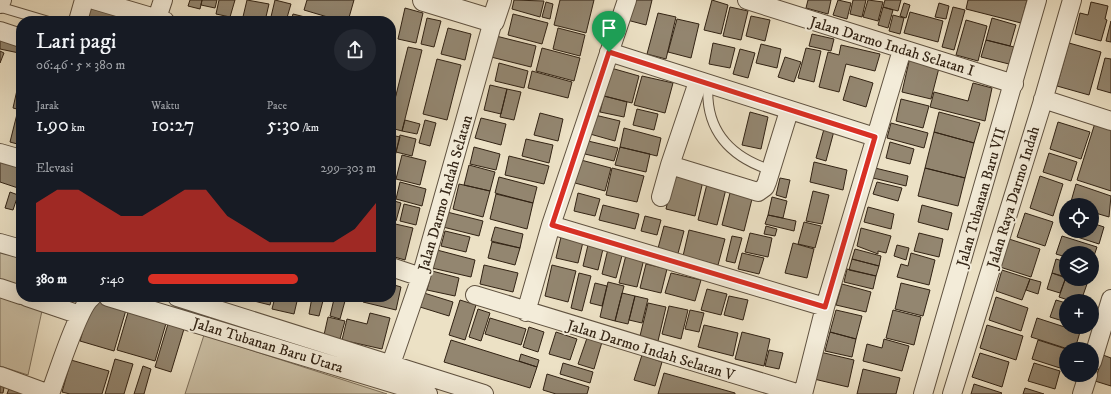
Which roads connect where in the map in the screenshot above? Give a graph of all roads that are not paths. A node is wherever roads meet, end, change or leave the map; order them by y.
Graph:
1 (2, 0) edge
2 (84, 0) edge
3 (94, 0) edge
4 (163, 0) edge
5 (424, 0) edge
6 (500, 0) edge
7 (627, 0) edge
8 (747, 0) edge
9 (1037, 0) edge
10 (1072, 0) edge
11 (0, 4) edge
12 (0, 7) edge
13 (30, 16) edge
14 (79, 16) edge
15 (146, 16) edge
16 (160, 16) edge
17 (493, 21) junction
18 (0, 31) edge
19 (16, 36) edge
20 (902, 50) junction
21 (609, 52) junction
22 (703, 83) junction
23 (1014, 84) junction
24 (1043, 99) junction
25 (789, 111) junction
26 (1111, 120) edge
27 (875, 137) junction
28 (0, 153) edge
29 (16, 158) edge
30 (670, 165) junction
31 (771, 170) junction
32 (661, 197) dead end
33 (552, 225) junction
34 (0, 243) edge
35 (16, 248) edge
36 (396, 269) edge
37 (421, 277) junction
38 (0, 288) edge
39 (16, 293) edge
40 (475, 295) dead end
41 (1111, 299) edge
42 (42, 302) edge
43 (87, 302) edge
44 (124, 302) edge
45 (193, 302) edge
46 (825, 307) junction
47 (526, 312) junction
48 (80, 315) junction
49 (1100, 355) edge
50 (391, 364) junction
51 (0, 376) edge
52 (1086, 382) edge
53 (49, 394) edge
54 (428, 394) edge
55 (484, 394) edge
56 (800, 394) edge
57 (803, 394) edge
58 (923, 394) edge
59 (952, 394) edge
60 (1082, 394) edge

1 - 11 street
2 - 14 street
3 - 15 street
4 - 16 street
5 - 17 street
6 - 17 street
7 - 21 street
8 - 20 street, Jalan Darmo Indah Selatan I
9 - 23 street, Jalan Tubanan Baru VII
10 - 24 street, Jalan Raya Darmo Indah
12 - 13 lane
17 - 37 street, Jalan Darmo Indah Selatan
18 - 19 street
20 - 23 street, Jalan Darmo Indah Selatan I
20 - 27 street
21 - 22 street
21 - 33 street
22 - 25 street
22 - 30 street
22 - 31 lane
23 - 58 street, Jalan Tubanan Baru VII
24 - 26 street
24 - 59 street, Jalan Raya Darmo Indah
25 - 27 street
25 - 31 street
27 - 46 street
28 - 29 street
30 - 31 street
30 - 32 street
33 - 46 street
33 - 47 street
34 - 35 street
36 - 37 street
37 - 50 street, Jalan Darmo Indah Selatan
38 - 39 street
40 - 47 street, Jalan Darmo Indah Selatan V
41 - 49 street
42 - 48 street
43 - 48 street
44 - 54 street, Jalan Tubanan Baru Utara
45 - 50 street
46 - 57 street
47 - 56 street, Jalan Darmo Indah Selatan V
48 - 53 street
50 - 55 street
51 - 53 street
52 - 60 street

